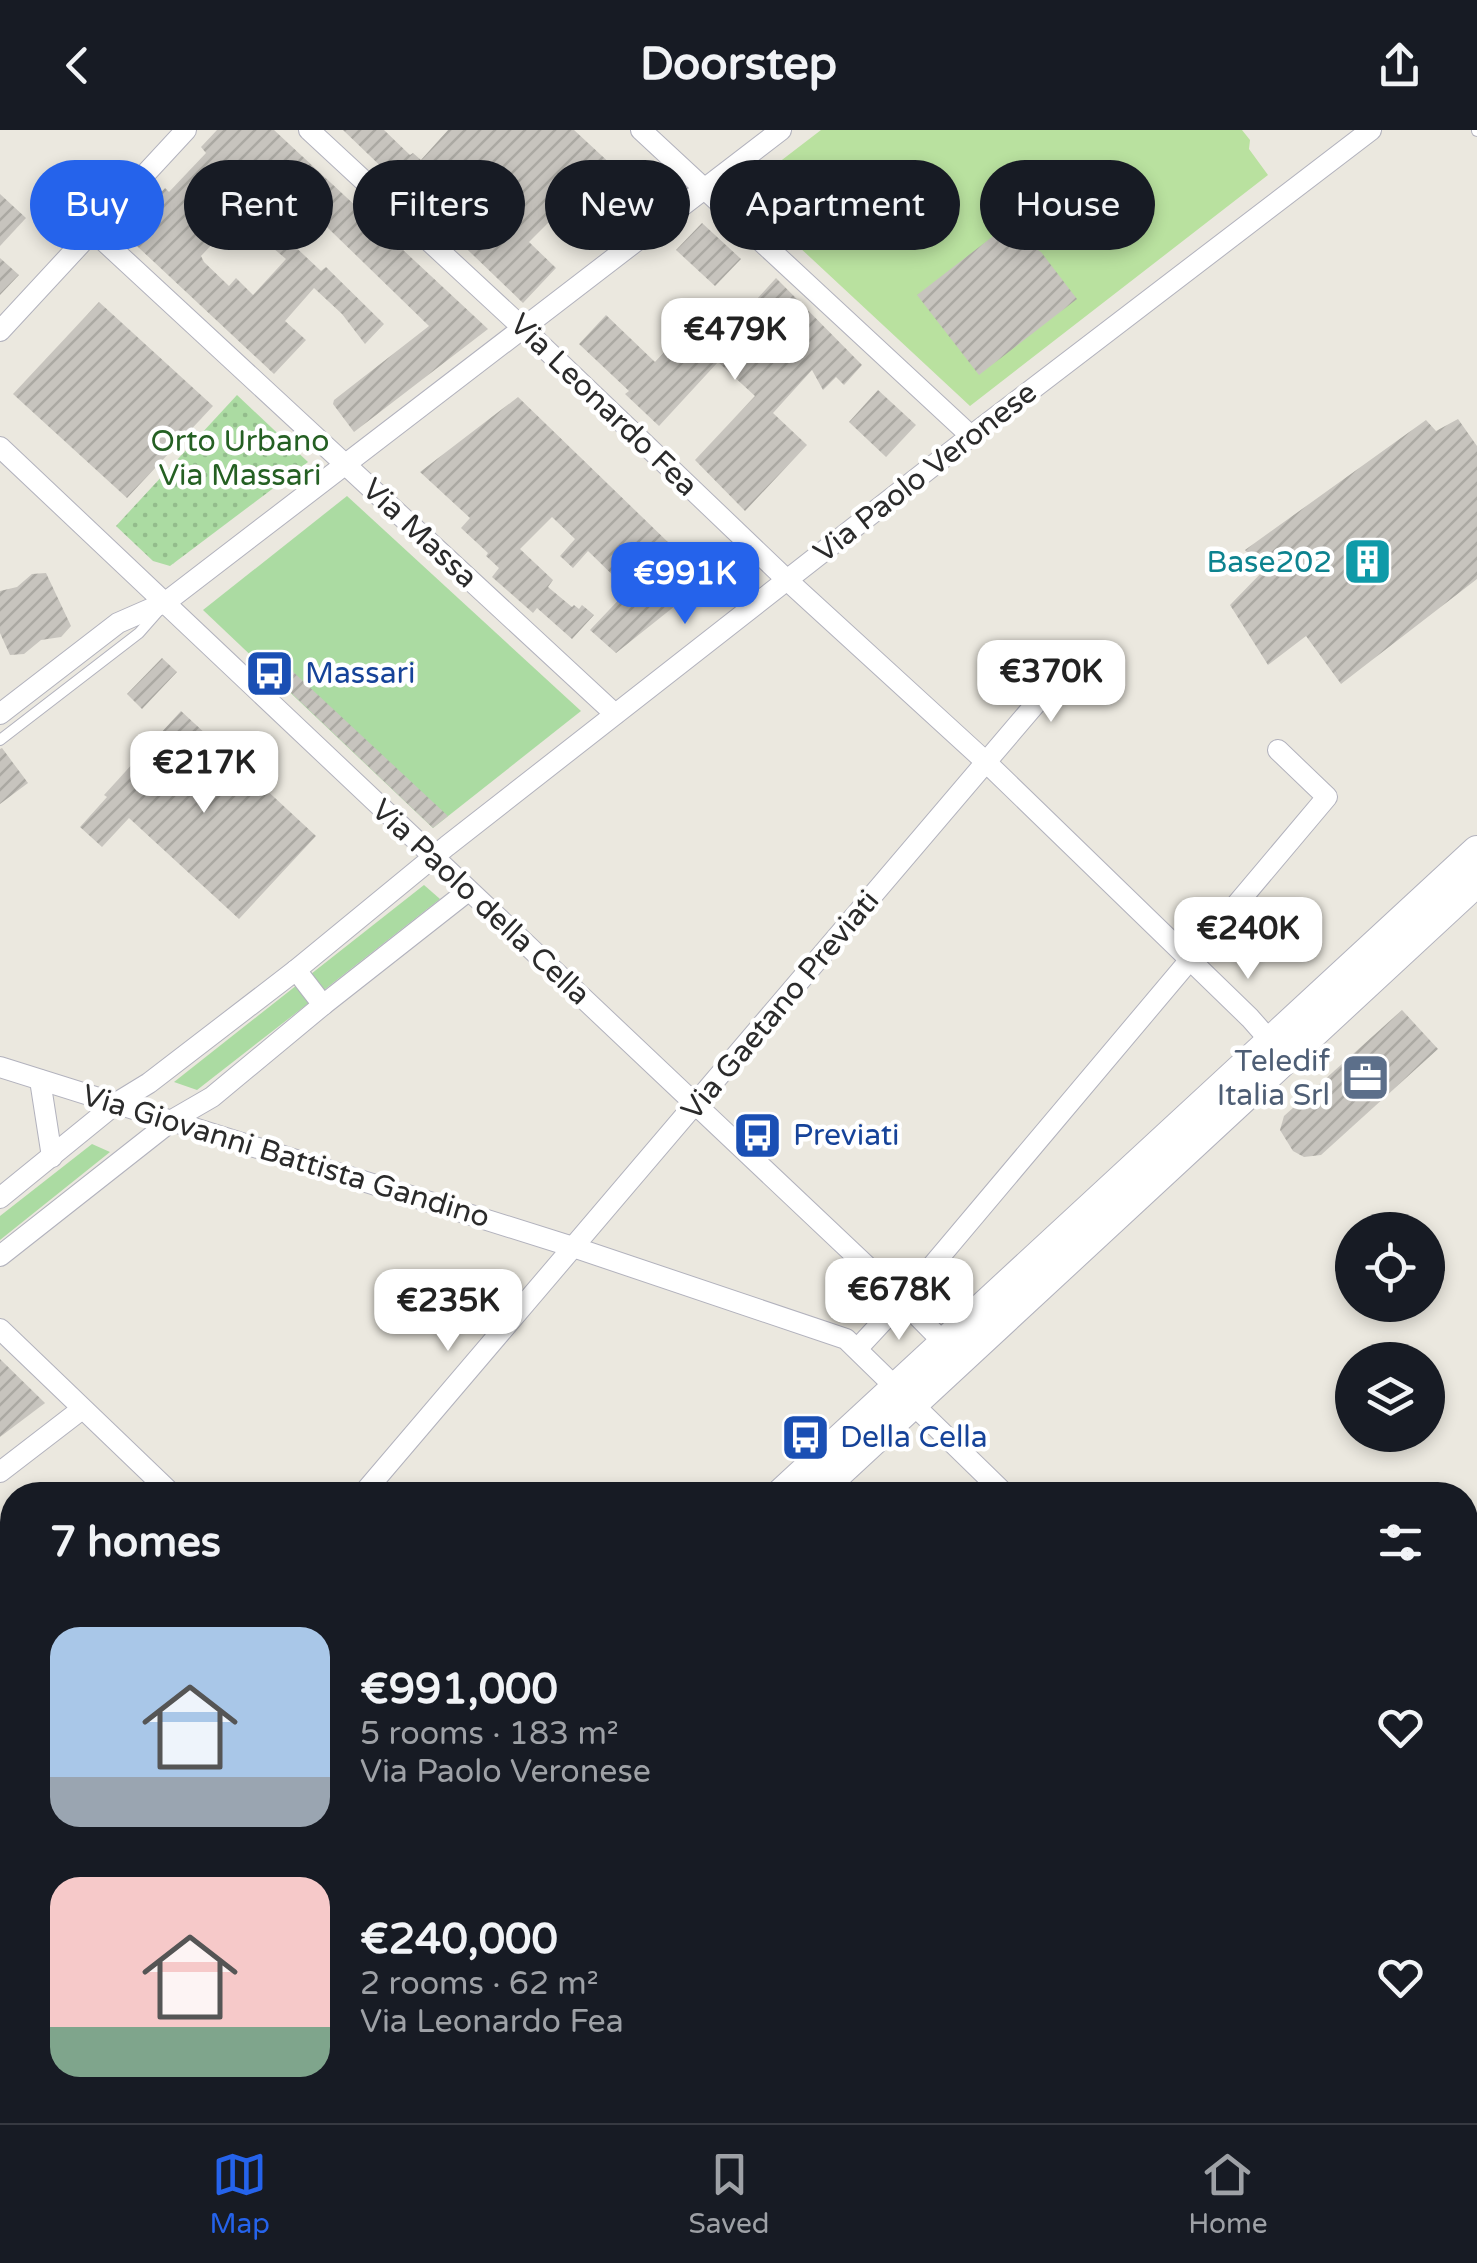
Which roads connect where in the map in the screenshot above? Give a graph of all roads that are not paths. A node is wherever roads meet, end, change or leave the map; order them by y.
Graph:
1 (186, 130) edge
2 (308, 130) edge
3 (642, 130) edge
4 (781, 130) edge
5 (1371, 130) edge
6 (158, 160) edge
7 (704, 189) junction
8 (75, 250) edge
9 (113, 250) edge
10 (522, 327) junction
11 (0, 331) edge
12 (972, 436) junction
13 (0, 447) edge
14 (344, 464) junction
15 (786, 580) junction
16 (166, 602) junction
17 (1078, 654) dead end
18 (0, 714) edge
19 (615, 714) junction
20 (0, 740) edge
21 (1278, 750) dead end
22 (986, 762) junction
23 (1477, 851) edge
24 (433, 857) junction
25 (1477, 881) edge
26 (468, 891) junction
27 (1188, 960) junction
28 (296, 970) junction
29 (323, 1004) junction
30 (1278, 1049) junction
31 (0, 1066) edge
32 (40, 1080) junction
33 (118, 1102) junction
34 (696, 1105) junction
35 (174, 1119) junction
36 (52, 1157) junction
37 (0, 1198) edge
38 (573, 1246) junction
39 (0, 1256) edge
40 (903, 1300) junction
41 (0, 1330) edge
42 (858, 1348) junction
43 (952, 1350) junction
44 (902, 1395) junction
45 (82, 1409) junction
46 (0, 1472) edge
47 (159, 1482) edge
48 (373, 1482) edge
49 (796, 1482) edge
50 (825, 1482) edge
51 (992, 1482) edge

1 - 6 street
2 - 10 street, Via Leonardo Fea
3 - 7 street
4 - 7 street
5 - 12 street, Via Paolo Veronese
7 - 10 street
7 - 12 street
8 - 11 street
9 - 14 street, Via Massa
10 - 14 street
10 - 15 street, Via Leonardo Fea
12 - 15 street, Via Paolo Veronese
13 - 16 street, Via Paolo della Cella
14 - 16 street
14 - 19 street, Via Massa
15 - 19 street, Via Paolo Veronese
15 - 22 street, Via Leonardo Fea
16 - 18 street
16 - 20 lane
16 - 24 street, Via Paolo della Cella
17 - 22 street
19 - 24 street, Via Paolo Veronese
21 - 27 street
22 - 27 street, Via Leonardo Fea
22 - 34 street, Via Gaetano Previati
23 - 30 main road
24 - 26 street, Via Paolo della Cella
24 - 28 street, Via Paolo Veronese
25 - 30 main road
26 - 29 street
26 - 34 street, Via Paolo della Cella
27 - 30 street, Via Leonardo Fea
27 - 40 street
28 - 29 street
28 - 33 street, Via Paolo Veronese
29 - 35 street
30 - 43 main road
31 - 32 street, Via Giovanni Battista Gandino
32 - 33 street, Via Giovanni Battista Gandino
32 - 36 street
33 - 35 street, Via Giovanni Battista Gandino
33 - 36 street, Via Paolo Veronese
34 - 38 street, Via Gaetano Previati
34 - 40 street, Via Paolo della Cella
35 - 38 street, Via Giovanni Battista Gandino
35 - 39 street
36 - 37 street, Via Paolo Veronese
38 - 42 street, Via Giovanni Battista Gandino
38 - 48 street
40 - 42 street
40 - 43 street, Via Paolo della Cella
41 - 45 street
42 - 44 street, Via Giovanni Battista Gandino
43 - 44 main road
44 - 49 main road
44 - 50 main road
44 - 51 street, Via Giovanni Battista Gandino
45 - 46 street
45 - 47 street

